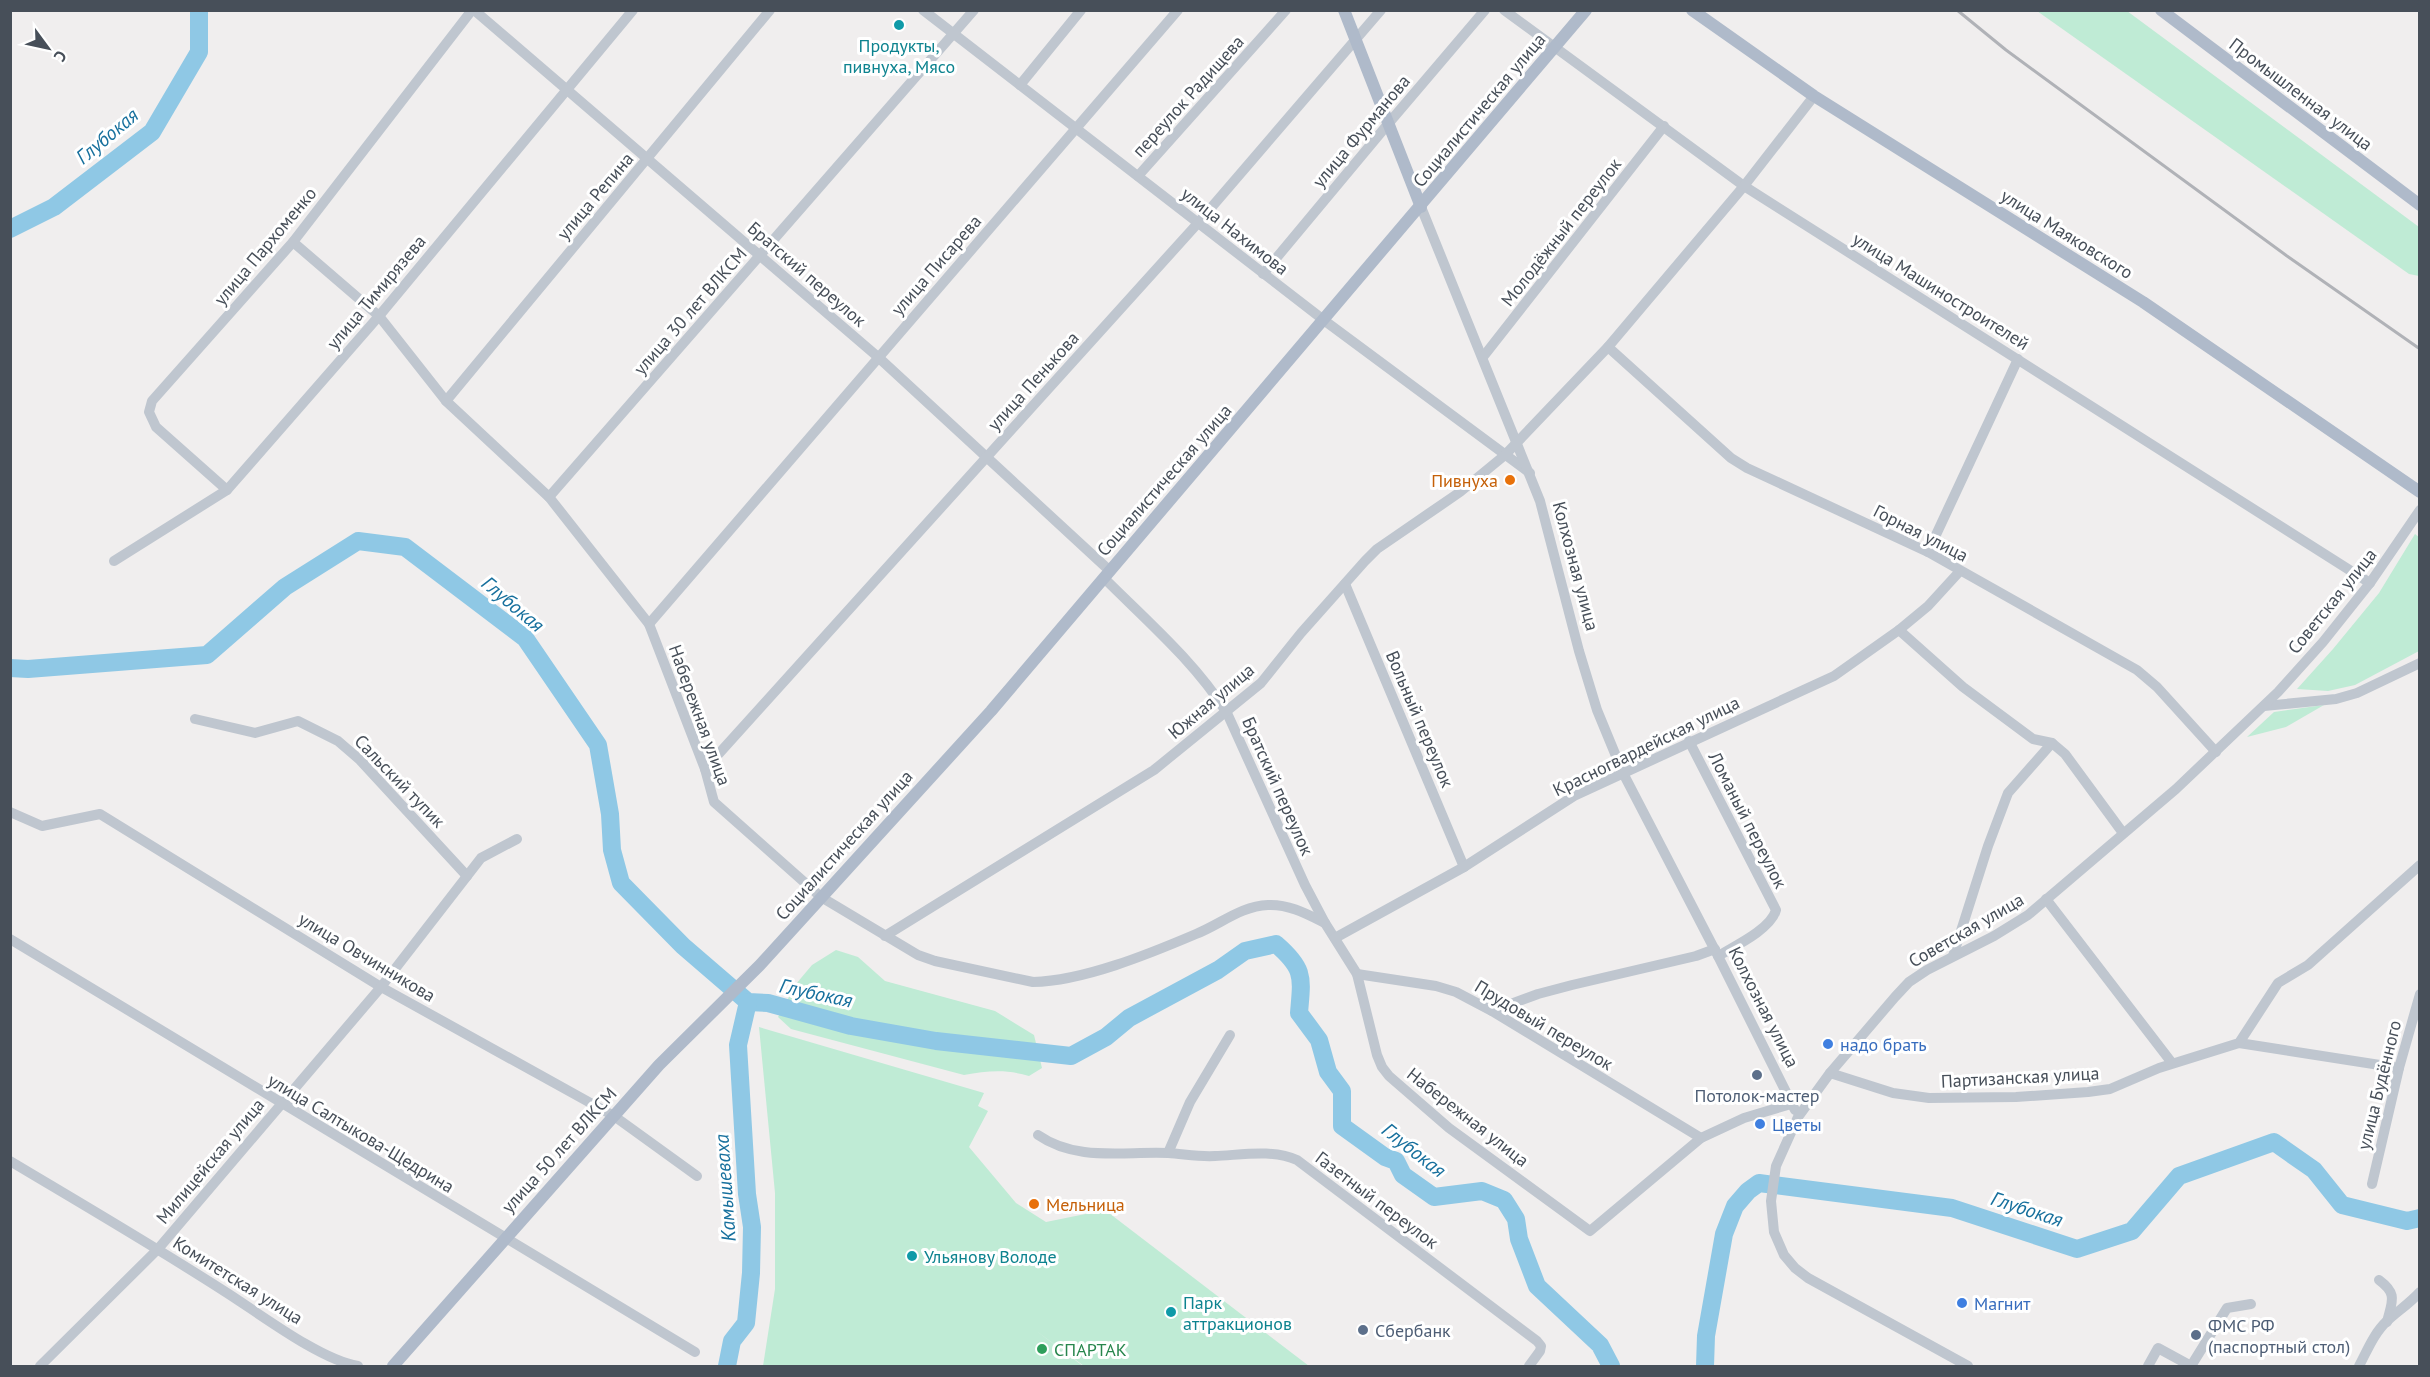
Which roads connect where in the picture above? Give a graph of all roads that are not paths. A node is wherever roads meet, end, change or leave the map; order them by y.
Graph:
1 (473, 10) edge
2 (633, 10) edge
3 (770, 10) edge
4 (923, 10) edge
5 (974, 10) edge
6 (1081, 10) edge
7 (1178, 10) edge
8 (1286, 10) edge
9 (1344, 10) edge
10 (1381, 10) edge
11 (1485, 10) edge
12 (1504, 10) edge
13 (1586, 10) edge
14 (1692, 10) edge
15 (2161, 10) edge
16 (954, 34) junction
17 (1356, 41) junction
18 (1556, 47) junction
19 (1020, 85) junction
20 (567, 90) junction
21 (1814, 96) junction
22 (1388, 124) junction
23 (1664, 126) junction
24 (1077, 129) junction
25 (647, 159) junction
26 (1138, 176) junction
27 (1744, 186) junction
28 (2420, 205) edge
29 (1421, 207) junction
30 (1198, 223) junction
31 (293, 242) junction
32 (760, 256) junction
33 (1263, 274) junction
34 (379, 316) junction
35 (1325, 321) junction
36 (1608, 347) junction
37 (878, 357) junction
38 (1483, 357) junction
39 (2018, 360) junction
40 (446, 401) junction
41 (1517, 442) junction
42 (1505, 455) junction
43 (987, 458) junction
44 (1530, 474) junction
45 (227, 490) junction
46 (2420, 492) edge
47 (549, 497) junction
48 (2420, 510) edge
49 (1928, 552) junction
50 (114, 561) dead end
51 (1960, 571) junction
52 (1107, 575) junction
53 (2370, 583) junction
54 (1345, 584) junction
55 (649, 624) junction
56 (1899, 630) junction
57 (2418, 667) edge
58 (2264, 706) junction
59 (1227, 713) junction
60 (195, 719) dead end
61 (1689, 741) junction
62 (2052, 743) junction
63 (2216, 752) junction
64 (705, 769) junction
65 (1623, 773) junction
66 (10, 812) edge
67 (2123, 834) junction
68 (517, 839) dead end
69 (2420, 865) edge
70 (1464, 867) junction
71 (467, 876) junction
72 (821, 897) junction
73 (2046, 899) junction
74 (1325, 923) junction
75 (885, 936) junction
76 (1335, 938) junction
77 (10, 939) edge
78 (1717, 952) junction
79 (1953, 956) junction
80 (760, 965) joint
81 (1358, 974) junction
82 (381, 987) junction
83 (2420, 994) edge
84 (1492, 1011) junction
85 (1230, 1035) dead end
86 (2239, 1043) junction
87 (2172, 1063) junction
88 (2399, 1068) junction
89 (1830, 1073) junction
90 (280, 1104) junction
91 (1791, 1104) junction
92 (614, 1116) junction
93 (1798, 1118) junction
94 (1038, 1135) dead end
95 (1701, 1138) junction
96 (1168, 1153) junction
97 (10, 1161) edge
98 (698, 1176) dead end
99 (2372, 1184) dead end
100 (505, 1238) junction
101 (158, 1249) junction
102 (2379, 1280) dead end
103 (2420, 1292) edge
104 (2251, 1304) dead end
105 (2387, 1322) junction
106 (695, 1352) dead end
107 (40, 1366) edge
108 (358, 1366) edge
109 (393, 1366) edge
110 (1528, 1366) edge
111 (1968, 1366) edge
112 (2148, 1366) edge
113 (2359, 1366) edge

1 - 20 street, Братский переулок
1 - 31 street, улица Пархоменко
2 - 20 street, улица Тимирязева
3 - 25 street, улица Репина
4 - 16 street, улица Нахимова
5 - 16 street, улица 30 лет ВЛКСМ
6 - 19 street
7 - 24 street, улица Писарева
8 - 26 street, переулок Радищева
9 - 17 main road, Колхозная улица
10 - 17 street, улица Пенькова
11 - 22 street, улица Фурманова
12 - 18 street, улица Машиностроителей
13 - 18 main road, Социалистическая улица
14 - 21 main road, улица Маяковского
15 - 28 main road, Промышленная улица
16 - 19 street, улица Нахимова
16 - 32 street, улица 30 лет ВЛКСМ
17 - 22 main road, Колхозная улица
17 - 30 street, улица Пенькова
18 - 23 street, улица Машиностроителей
18 - 29 main road, Социалистическая улица
19 - 24 street, улица Нахимова
20 - 25 street, Братский переулок
20 - 34 street, улица Тимирязева
21 - 27 street, Южная улица
21 - 46 main road, улица Маяковского
22 - 29 main road, Колхозная улица
22 - 33 street, улица Фурманова
23 - 27 street, улица Машиностроителей
23 - 38 street, Молодёжный переулок
24 - 26 street, улица Нахимова
24 - 37 street, улица Писарева
25 - 32 street, Братский переулок
25 - 40 street, улица Репина
26 - 30 street, улица Нахимова
27 - 36 street, Южная улица
27 - 39 street, улица Машиностроителей
29 - 35 main road, Социалистическая улица
29 - 38 street, Колхозная улица
30 - 33 street, улица Нахимова
30 - 43 street, улица Пенькова
31 - 34 street, Набережная улица
31 - 45 street, улица Пархоменко
32 - 37 street, Братский переулок
32 - 47 street, улица 30 лет ВЛКСМ
33 - 35 street, улица Нахимова
34 - 40 street, Набережная улица
34 - 45 street, улица Тимирязева
35 - 42 street, улица Нахимова
35 - 52 main road, Социалистическая улица
36 - 41 street, Южная улица
36 - 49 street, Горная улица
37 - 43 street, Братский переулок
37 - 55 street, улица Писарева
38 - 41 street, Колхозная улица
39 - 49 street
39 - 53 street, улица Машиностроителей
40 - 47 street, Набережная улица
41 - 42 street, Южная улица
41 - 44 street, Колхозная улица
42 - 44 street, улица Нахимова
42 - 54 street, Южная улица
43 - 52 street, Братский переулок
43 - 64 street, улица Пенькова
44 - 65 street, Колхозная улица
45 - 50 street, улица Тимирязева
47 - 55 street, Набережная улица
48 - 53 street, Советская улица
49 - 51 street, Горная улица
51 - 56 street, Красногвардейская улица
51 - 63 street, Горная улица
52 - 59 street, Братский переулок
52 - 72 main road, Социалистическая улица
53 - 58 street, Советская улица
54 - 59 street, Южная улица
54 - 70 street, Вольный переулок
55 - 64 street, Набережная улица
56 - 61 street, Красногвардейская улица
56 - 62 street
57 - 58 street
58 - 63 street, Советская улица
59 - 74 street, Братский переулок
59 - 75 street, Южная улица
60 - 71 street, Сальский тупик
61 - 65 street, Красногвардейская улица
61 - 78 street, Ломаный переулок
62 - 67 street
62 - 79 street
63 - 67 street, Советская улица
64 - 72 street, Набережная улица
65 - 70 street, Красногвардейская улица
65 - 78 street, Колхозная улица
66 - 82 street, улица Овчинникова
67 - 73 street, Советская улица
68 - 71 street, Милицейская улица
69 - 86 street
70 - 76 street, Красногвардейская улица
71 - 82 street, Милицейская улица
72 - 75 street, Набережная улица
72 - 80 main road, Социалистическая улица
73 - 79 street, Советская улица
73 - 87 street
74 - 75 street, Набережная улица
74 - 76 street, Братский переулок
76 - 81 street, Набережная улица
77 - 90 street, улица Салтыкова-Щедрина
78 - 84 street
78 - 91 street, Колхозная улица
79 - 89 street, Советская улица
80 - 92 main road, улица 50 лет ВЛКСМ
81 - 84 street, Прудовый переулок
81 - 95 street, Набережная улица
82 - 90 street, Милицейская улица
82 - 92 street, улица Овчинникова
83 - 88 street, улица Будённого
84 - 95 street, Прудовый переулок
85 - 96 street
86 - 87 street, Партизанская улица
86 - 88 street
87 - 89 street, Партизанская улица
88 - 99 street, улица Будённого
89 - 93 street, Советская улица
90 - 100 street, улица Салтыкова-Щедрина
90 - 101 street, Милицейская улица
91 - 93 street, Колхозная улица
91 - 95 street
92 - 98 street, улица Овчинникова
92 - 100 main road, улица 50 лет ВЛКСМ
93 - 111 street, Советская улица
94 - 96 street, Газетный переулок
96 - 110 street, Газетный переулок
97 - 101 street, Комитетская улица
100 - 106 street, улица Салтыкова-Щедрина
100 - 109 main road, улица 50 лет ВЛКСМ
101 - 107 street, Милицейская улица
101 - 108 street, Комитетская улица
102 - 105 street
103 - 105 street
104 - 112 street
105 - 113 street

